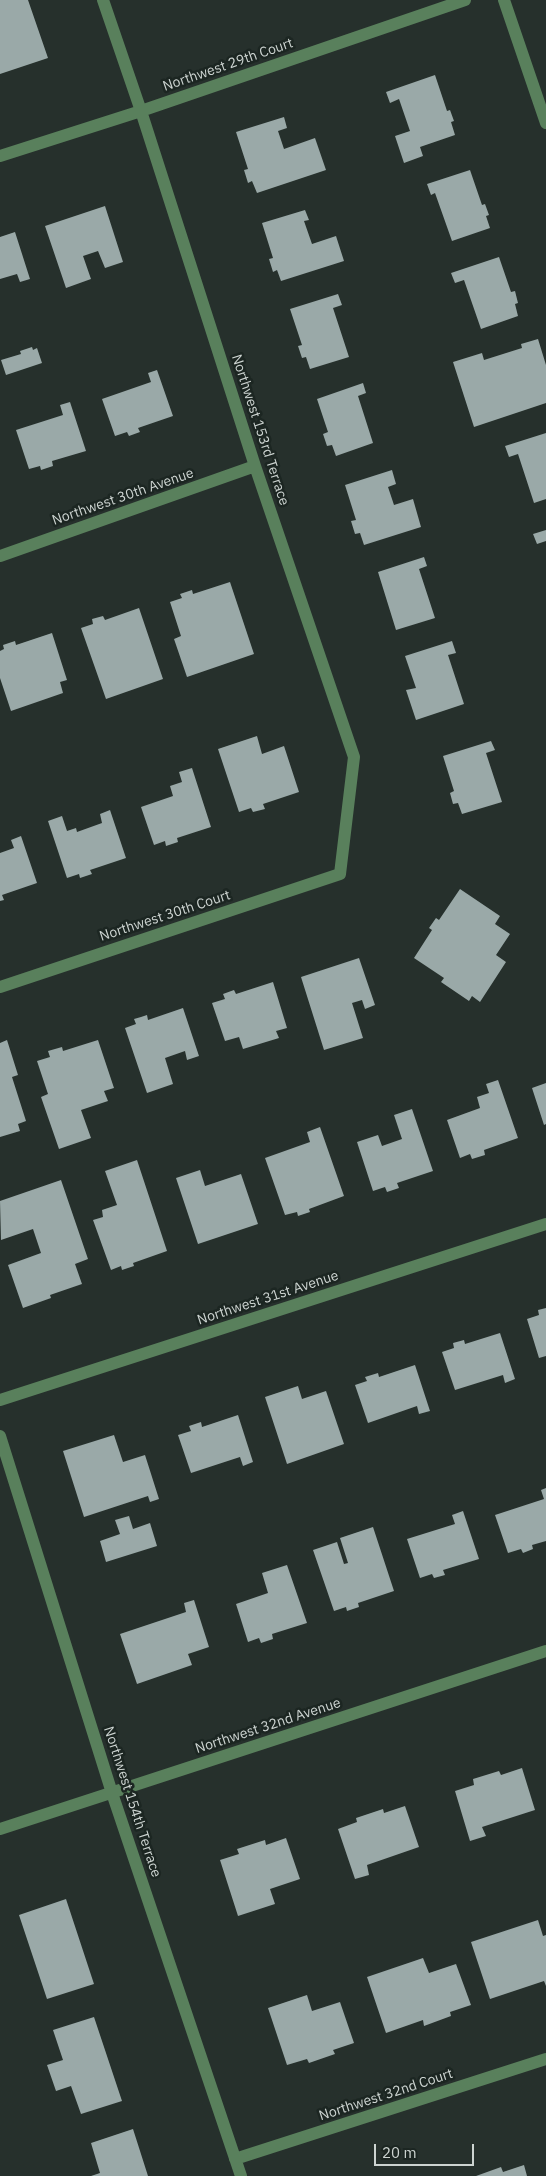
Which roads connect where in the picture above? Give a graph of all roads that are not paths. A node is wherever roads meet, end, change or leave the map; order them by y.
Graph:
1 (103, 0) edge
2 (465, 0) edge
3 (504, 0) edge
4 (141, 111) junction
5 (546, 123) edge
6 (0, 156) edge
7 (255, 466) junction
8 (0, 556) edge
9 (340, 874) joint
10 (0, 987) edge
11 (546, 1224) edge
12 (0, 1400) edge
13 (0, 1436) edge
14 (546, 1651) edge
15 (112, 1793) junction
16 (0, 1829) edge
17 (546, 2059) edge
18 (235, 2159) junction
19 (241, 2176) edge

1 - 4 street, Northwest 153rd Terrace
2 - 4 street, Northwest 29th Court
3 - 5 street
4 - 6 street, Northwest 29th Court
4 - 7 street, Northwest 153rd Terrace
7 - 8 street, Northwest 30th Avenue
7 - 9 street, Northwest 153rd Terrace
9 - 10 street, Northwest 30th Court
11 - 12 street, Northwest 31st Avenue
13 - 15 street, Northwest 154th Terrace
14 - 15 street, Northwest 32nd Avenue
15 - 16 street, Northwest 32nd Avenue
15 - 18 street, Northwest 154th Terrace
17 - 18 street, Northwest 32nd Court
18 - 19 street, Northwest 154th Terrace

